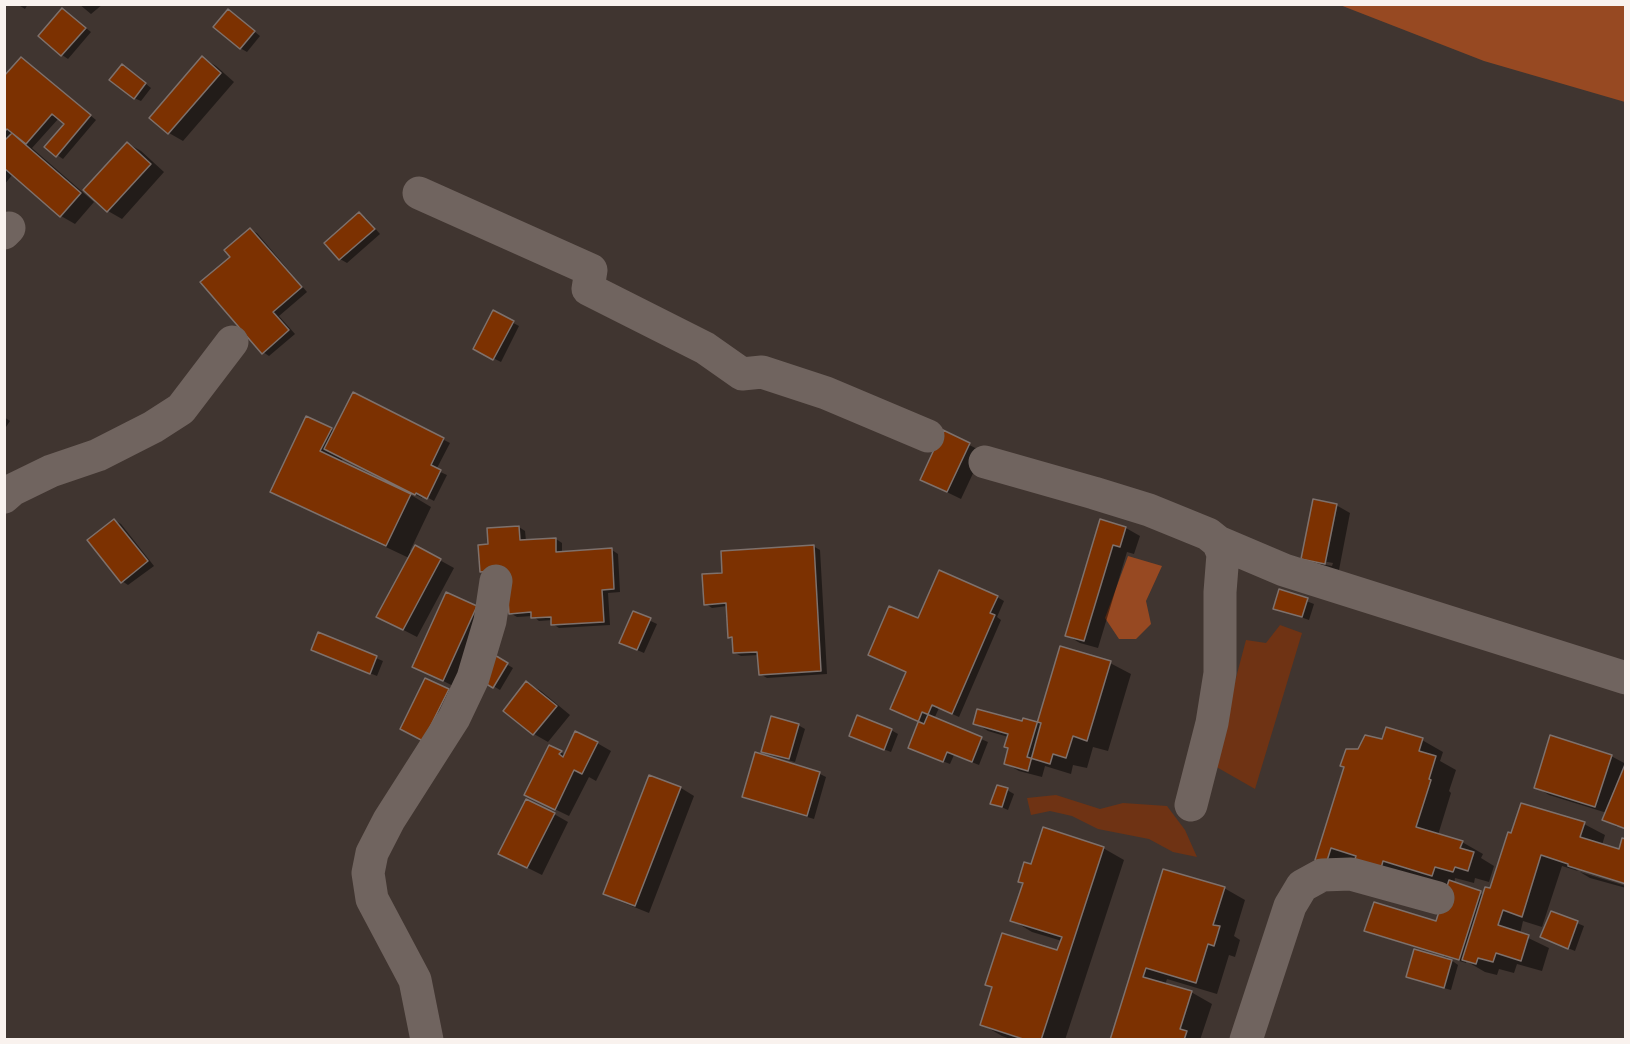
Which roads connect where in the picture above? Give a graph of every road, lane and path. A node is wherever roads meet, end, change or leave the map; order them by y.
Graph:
1 (419, 193) dead end
2 (232, 342) dead end
3 (928, 436) dead end
4 (985, 462) dead end
5 (4, 497) edge
6 (1218, 542) junction
7 (496, 581) dead end
8 (1626, 678) edge
9 (1191, 805) dead end
10 (1438, 898) dead end
11 (427, 1040) edge
12 (1246, 1040) edge

1 - 3 street
2 - 5 street
4 - 6 street
6 - 8 street
6 - 9 street
7 - 11 street
10 - 12 street

